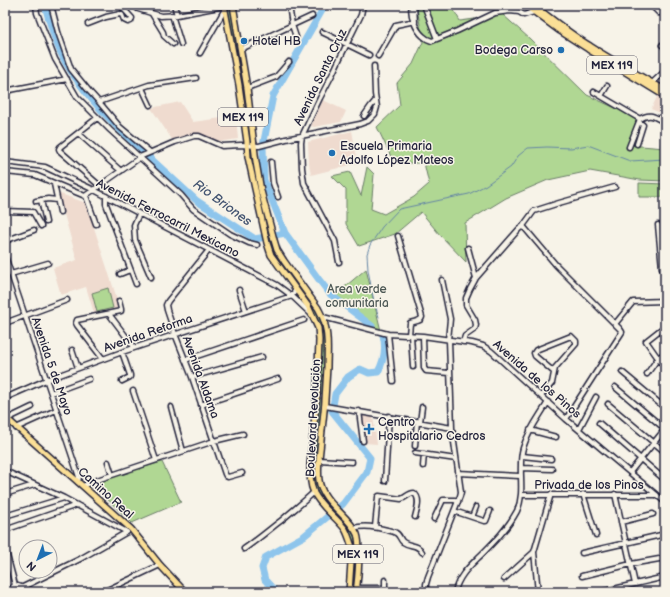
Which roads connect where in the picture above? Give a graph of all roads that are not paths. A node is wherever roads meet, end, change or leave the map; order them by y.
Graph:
1 (36, 5) edge
2 (51, 5) edge
3 (122, 5) edge
4 (134, 5) edge
5 (174, 5) edge
6 (289, 5) edge
7 (363, 5) edge
8 (424, 5) edge
9 (525, 5) edge
10 (532, 5) edge
11 (651, 5) edge
12 (235, 6) edge
13 (224, 7) edge
14 (539, 7) edge
15 (665, 7) edge
16 (413, 8) edge
17 (152, 14) junction
18 (175, 15) junction
19 (312, 16) dead end
20 (415, 22) junction
21 (88, 24) dead end
22 (292, 25) junction
23 (322, 32) dead end
24 (296, 37) dead end
25 (437, 39) junction
26 (173, 44) dead end
27 (181, 44) dead end
28 (347, 44) junction
29 (241, 49) junction
30 (200, 52) dead end
31 (369, 55) dead end
32 (378, 56) dead end
33 (289, 62) dead end
34 (374, 66) dead end
35 (235, 68) junction
36 (665, 71) edge
37 (196, 78) dead end
38 (67, 79) junction
39 (246, 80) junction
40 (650, 85) junction
41 (607, 86) dead end
42 (142, 88) junction
43 (247, 88) junction
44 (665, 90) edge
45 (5, 91) edge
46 (594, 92) dead end
47 (601, 96) junction
48 (665, 96) edge
49 (376, 100) junction
50 (99, 102) junction
51 (150, 105) dead end
52 (364, 116) dead end
53 (97, 118) junction
54 (639, 120) junction
55 (665, 122) edge
56 (78, 132) junction
57 (302, 136) junction
58 (636, 144) dead end
59 (247, 146) junction
60 (257, 146) junction
61 (629, 147) dead end
62 (150, 152) junction
63 (140, 158) junction
64 (5, 162) edge
65 (271, 162) dead end
66 (121, 171) junction
67 (5, 172) edge
68 (54, 184) junction
69 (100, 186) junction
70 (615, 187) dead end
71 (94, 190) junction
72 (262, 192) junction
73 (255, 193) junction
74 (86, 196) junction
75 (106, 196) junction
76 (278, 197) dead end
77 (57, 200) junction
78 (265, 207) junction
79 (258, 209) junction
80 (5, 212) edge
81 (60, 212) dead end
82 (139, 214) junction
83 (46, 222) dead end
84 (96, 224) dead end
85 (658, 225) dead end
86 (40, 226) dead end
87 (523, 226) junction
88 (34, 230) dead end
89 (398, 236) dead end
90 (5, 241) edge
91 (257, 245) dead end
92 (468, 248) dead end
93 (209, 250) junction
94 (5, 256) edge
95 (339, 262) dead end
96 (48, 263) dead end
97 (130, 270) junction
98 (664, 271) edge
99 (11, 274) junction
100 (120, 274) dead end
101 (151, 277) dead end
102 (476, 278) junction
103 (442, 280) dead end
104 (136, 284) dead end
105 (296, 289) junction
106 (239, 290) dead end
107 (292, 296) junction
108 (67, 300) dead end
109 (119, 301) dead end
110 (664, 301) edge
111 (246, 311) junction
112 (109, 314) junction
113 (312, 314) junction
114 (24, 316) junction
115 (323, 317) junction
116 (304, 320) dead end
117 (5, 323) edge
118 (615, 324) junction
119 (665, 326) edge
120 (174, 334) junction
121 (388, 334) junction
122 (410, 335) junction
123 (424, 336) junction
124 (448, 340) junction
125 (463, 342) junction
126 (134, 348) junction
127 (72, 350) dead end
128 (122, 352) junction
129 (665, 352) edge
130 (262, 357) dead end
131 (658, 358) junction
132 (103, 359) junction
133 (185, 360) junction
134 (413, 367) dead end
135 (78, 368) junction
136 (665, 368) edge
137 (554, 372) junction
138 (622, 372) dead end
139 (449, 373) junction
140 (647, 374) dead end
141 (192, 377) junction
142 (278, 378) dead end
143 (89, 379) dead end
144 (46, 380) junction
145 (122, 381) dead end
146 (393, 381) dead end
147 (615, 387) dead end
148 (133, 391) dead end
149 (51, 394) junction
150 (317, 394) junction
151 (325, 395) junction
152 (541, 396) junction
153 (596, 397) dead end
154 (5, 398) edge
155 (548, 402) junction
156 (608, 404) dead end
157 (201, 405) junction
158 (328, 406) junction
159 (32, 407) dead end
160 (171, 407) dead end
161 (422, 407) dead end
162 (665, 408) edge
163 (56, 410) junction
164 (359, 411) junction
165 (389, 416) junction
166 (6, 418) edge
167 (566, 419) junction
168 (419, 422) junction
169 (599, 423) dead end
170 (16, 428) junction
171 (452, 428) junction
172 (579, 429) junction
173 (665, 429) edge
174 (530, 430) junction
175 (243, 434) dead end
176 (556, 437) dead end
177 (214, 441) junction
178 (363, 441) dead end
179 (654, 443) junction
180 (415, 446) dead end
181 (183, 451) junction
182 (665, 452) edge
183 (415, 453) dead end
184 (424, 454) junction
185 (522, 456) junction
186 (641, 458) junction
187 (456, 459) junction
188 (551, 459) dead end
189 (157, 460) junction
190 (319, 460) junction
191 (108, 462) dead end
192 (352, 462) dead end
193 (423, 466) dead end
194 (520, 468) junction
195 (552, 469) dead end
196 (5, 471) edge
197 (630, 472) junction
198 (242, 473) dead end
199 (458, 473) junction
200 (112, 475) junction
201 (520, 476) junction
202 (665, 480) edge
203 (385, 482) dead end
204 (35, 484) junction
205 (80, 484) junction
206 (314, 492) junction
207 (5, 494) edge
208 (551, 494) junction
209 (583, 494) junction
210 (615, 494) junction
211 (522, 495) junction
212 (656, 495) junction
213 (64, 498) junction
214 (458, 502) junction
215 (665, 502) edge
216 (77, 505) junction
217 (476, 507) dead end
218 (454, 511) junction
219 (490, 511) dead end
220 (654, 514) dead end
221 (5, 516) edge
222 (414, 517) dead end
223 (472, 517) junction
224 (434, 519) dead end
225 (621, 522) junction
226 (375, 527) junction
227 (353, 528) junction
228 (5, 530) edge
229 (129, 531) junction
230 (596, 535) dead end
231 (662, 535) dead end
232 (626, 543) junction
233 (5, 548) edge
234 (244, 550) dead end
235 (422, 552) dead end
236 (534, 552) junction
237 (582, 553) dead end
238 (665, 558) edge
239 (631, 564) junction
240 (160, 565) junction
241 (582, 576) dead end
242 (665, 577) edge
243 (385, 580) dead end
244 (504, 580) dead end
245 (635, 584) junction
246 (15, 585) junction
247 (23, 587) junction
248 (357, 590) edge
249 (182, 591) edge
250 (8, 592) edge
251 (36, 592) edge
252 (103, 592) edge
253 (349, 592) edge
254 (426, 592) edge
255 (455, 592) edge
256 (538, 592) edge
257 (601, 592) edge

1 - 38 street
2 - 50 street
3 - 21 street
4 - 17 street
5 - 18 street
6 - 22 street
7 - 28 street, Avenida Santa Cruz
8 - 25 street
9 - 14 main road, MEX 119
10 - 14 main road, MEX 119
11 - 15 street
12 - 29 main road, MEX 119
13 - 18 street
13 - 30 street
13 - 35 main road, MEX 119
14 - 25 street
14 - 40 main road, MEX 119
16 - 20 street
17 - 18 street
17 - 26 street
18 - 27 street
19 - 22 street
20 - 25 street
20 - 32 street
22 - 24 street
22 - 29 street
23 - 28 street
28 - 31 street
28 - 57 street, Avenida Santa Cruz
29 - 39 main road, MEX 119
33 - 43 street
34 - 49 street
35 - 39 main road
35 - 59 main road, MEX 119
36 - 40 street
37 - 42 street
38 - 45 street
38 - 53 street
39 - 43 main road, MEX 119
40 - 44 main road, MEX 119
40 - 48 main road, MEX 119
41 - 47 street
42 - 50 street
42 - 51 street
43 - 60 main road, MEX 119
46 - 47 street
47 - 54 street
49 - 52 street
49 - 57 street
50 - 62 street
53 - 56 street
53 - 63 street
54 - 55 street
54 - 58 street
54 - 61 street
56 - 66 street
56 - 69 street
57 - 60 street
57 - 95 street
59 - 60 street
59 - 62 street
59 - 73 main road, MEX 119
60 - 72 main road, MEX 119
62 - 63 street
63 - 66 street
63 - 91 street
64 - 71 street, Avenida Ferrocarril Mexicano
65 - 76 street
66 - 69 street
67 - 68 street
68 - 74 street
68 - 77 street
69 - 71 street
70 - 87 street
71 - 74 street
71 - 75 street, Avenida Ferrocarril Mexicano
72 - 73 main road
72 - 78 main road, MEX 119
73 - 79 main road, MEX 119
74 - 84 street
75 - 82 street, Avenida Ferrocarril Mexicano
75 - 97 street
77 - 81 street
77 - 83 street
78 - 79 main road
78 - 115 main road, Boulevard Revolución / MEX 119
79 - 105 main road, Boulevard Revolución / MEX 119
80 - 86 street
82 - 93 street, Avenida Ferrocarril Mexicano
82 - 101 street
85 - 98 street
87 - 102 street
87 - 118 street
88 - 90 street
89 - 122 street
92 - 102 street
93 - 107 street, Avenida Ferrocarril Mexicano
93 - 120 street, Avenida Aldama
94 - 99 street, Avenida 5 de Mayo
96 - 99 street
97 - 100 street
97 - 104 street
99 - 114 street, Avenida 5 de Mayo
102 - 125 street
103 - 124 street
105 - 107 street
105 - 113 main road, Boulevard Revolución / MEX 119
106 - 111 street
107 - 111 street, Avenida Reforma
107 - 113 street, Avenida Ferrocarril Mexicano
108 - 114 street
109 - 112 street
110 - 118 street
111 - 120 street, Avenida Reforma
112 - 126 street
112 - 132 street
113 - 150 main road, Boulevard Revolución / MEX 119
114 - 117 street
114 - 144 street, Avenida 5 de Mayo
115 - 121 street, Avenida de los Pinos
115 - 151 main road, Boulevard Revolución / MEX 119
116 - 133 street
118 - 167 street
119 - 131 street
120 - 126 street, Avenida Reforma
120 - 133 street, Avenida Aldama
121 - 122 street, Avenida de los Pinos
121 - 146 street
122 - 123 street, Avenida de los Pinos
122 - 134 street
123 - 124 street, Avenida de los Pinos
123 - 139 street
124 - 125 street, Avenida de los Pinos
124 - 139 street
125 - 152 street, Avenida de los Pinos
126 - 128 street, Avenida Reforma
127 - 135 street
128 - 132 street, Avenida Reforma
128 - 145 street
129 - 131 street
130 - 141 street
131 - 136 street
131 - 140 street
132 - 135 street, Avenida Reforma
133 - 141 street, Avenida Aldama
135 - 144 street, Avenida Reforma
137 - 137 street
137 - 152 street
138 - 162 street
139 - 171 street
141 - 157 street, Avenida Aldama
142 - 157 street
143 - 149 street
144 - 149 street, Avenida 5 de Mayo
144 - 154 street, Avenida Reforma
147 - 173 street
148 - 189 street
149 - 163 street, Avenida 5 de Mayo
150 - 151 main road
150 - 206 main road, Boulevard Revolución / MEX 119
151 - 158 main road, Boulevard Revolución / MEX 119
152 - 155 street, Avenida de los Pinos
153 - 172 street
155 - 167 street, Avenida de los Pinos
155 - 174 street
156 - 179 street
157 - 177 street, Avenida Aldama
158 - 164 street
158 - 190 main road, Boulevard Revolución / MEX 119
159 - 166 street
160 - 181 street
161 - 168 street
163 - 170 street
163 - 205 street, Avenida 5 de Mayo
164 - 165 street
164 - 178 street
165 - 168 street
165 - 203 street
166 - 170 main road, Camino Real
167 - 172 street, Avenida de los Pinos
168 - 171 street
168 - 180 street
169 - 186 street
170 - 205 main road, Camino Real
171 - 187 street
172 - 197 street, Avenida de los Pinos
173 - 179 street
174 - 176 street
174 - 185 street
175 - 177 street
177 - 181 street
177 - 198 street, Avenida Aldama
179 - 182 street
179 - 186 street
181 - 189 street
183 - 184 street
184 - 187 street
184 - 193 street
185 - 188 street
185 - 194 street
186 - 197 street
186 - 202 street
187 - 199 street
189 - 200 street
190 - 192 street
190 - 227 main road, Boulevard Revolución / MEX 119
191 - 200 street
194 - 195 street
194 - 201 street
196 - 204 street
197 - 212 street, Avenida de los Pinos
199 - 201 street
199 - 214 street
200 - 205 street
201 - 211 street
204 - 207 street
204 - 213 street
205 - 229 main road, Camino Real
206 - 234 street
206 - 253 main road, Boulevard Revolución / MEX 119
208 - 209 street, Privada de los Pinos
208 - 211 street, Privada de los Pinos
208 - 236 street
209 - 210 street, Privada de los Pinos
209 - 230 street
210 - 212 street, Privada de los Pinos
210 - 225 street
211 - 255 street
212 - 215 street, Avenida de los Pinos
213 - 216 street
213 - 221 street
214 - 218 street
214 - 224 street
216 - 228 street
216 - 229 street
217 - 223 street
218 - 223 street
218 - 254 street
219 - 223 street
220 - 225 street
222 - 226 street
225 - 232 street
226 - 227 street
226 - 235 street
227 - 248 main road, Boulevard Revolución / MEX 119
229 - 240 main road, Camino Real
229 - 247 street
231 - 232 street
232 - 237 street
232 - 239 street
233 - 246 street
236 - 244 street
236 - 256 street
238 - 239 street
239 - 241 street
239 - 245 street
240 - 249 main road, Camino Real
240 - 252 street
242 - 245 street
243 - 248 street
245 - 257 street
246 - 247 street
246 - 250 street
247 - 251 street

